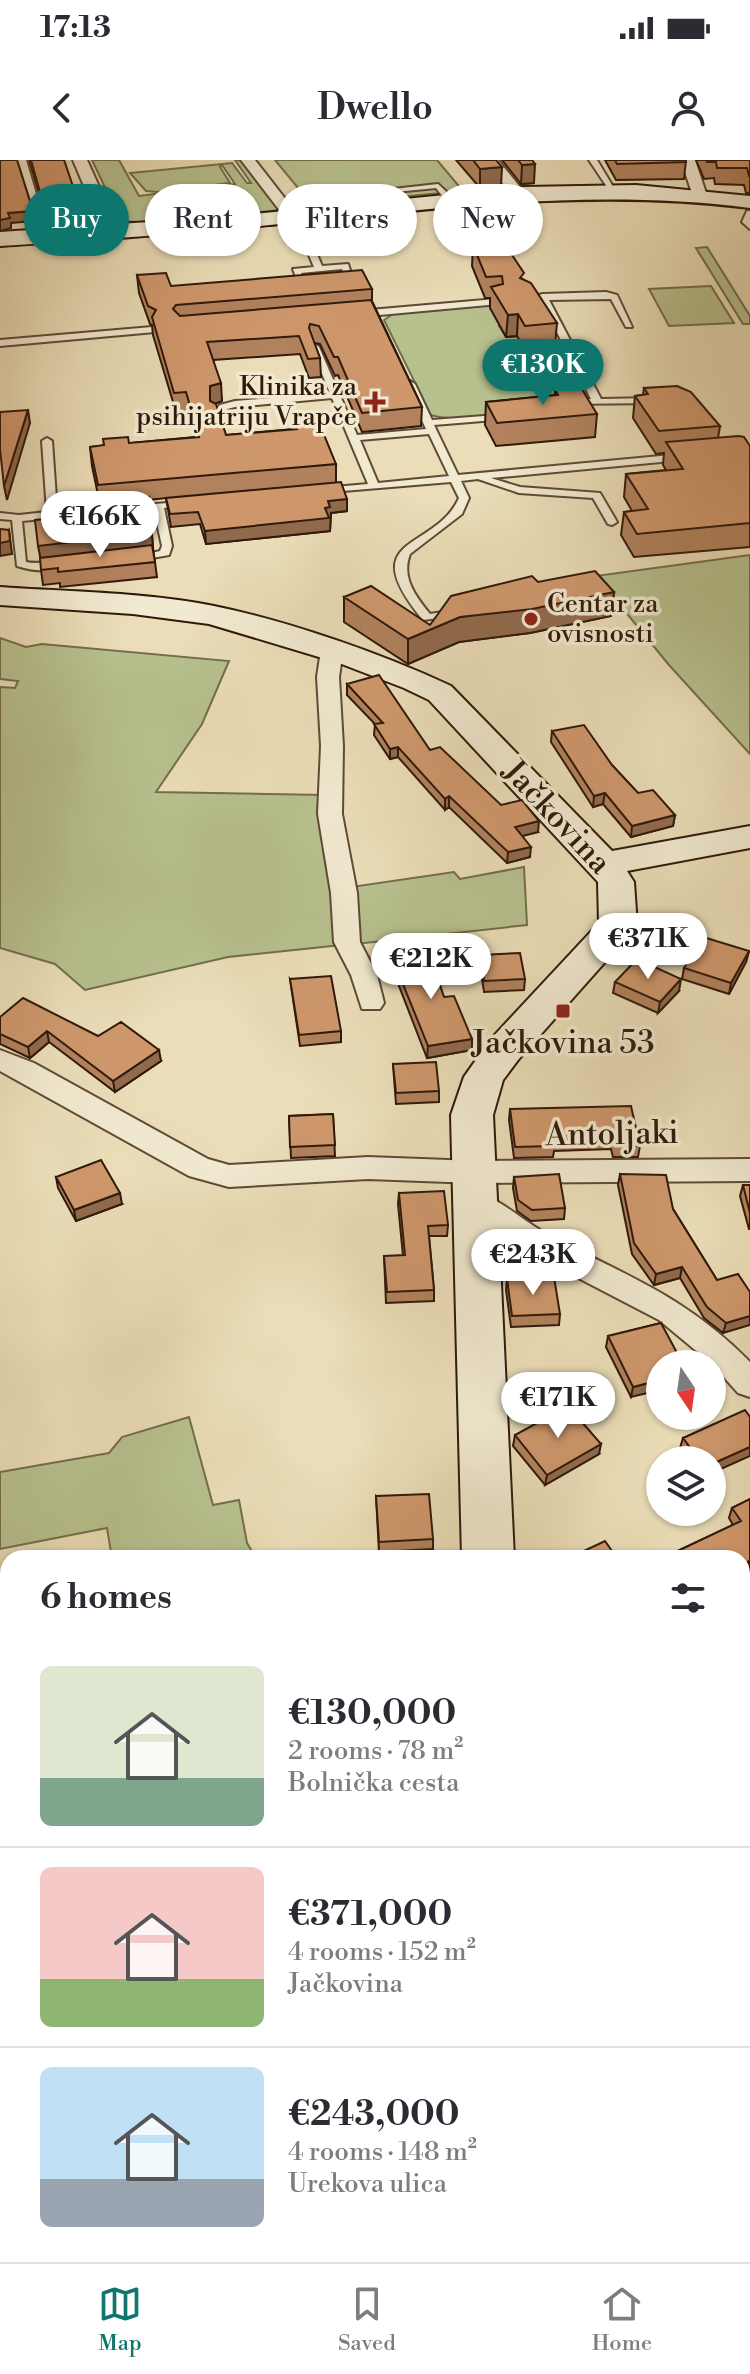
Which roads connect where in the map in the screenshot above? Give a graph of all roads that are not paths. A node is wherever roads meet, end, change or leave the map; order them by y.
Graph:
1 (22, 160) edge
2 (80, 160) edge
3 (248, 160) edge
4 (491, 160) edge
5 (593, 160) edge
6 (688, 160) edge
7 (30, 184) edge
8 (90, 184) edge
9 (510, 184) edge
10 (612, 188) junction
11 (543, 191) edge
12 (699, 193) junction
13 (277, 198) edge
14 (750, 202) edge
15 (750, 213) edge
16 (277, 218) edge
17 (750, 227) edge
18 (129, 230) edge
19 (24, 237) edge
20 (0, 239) edge
21 (314, 256) edge
22 (319, 269) junction
23 (543, 297) junction
24 (526, 299) edge
25 (496, 302) edge
26 (352, 315) edge
27 (629, 325) dead end
28 (152, 330) edge
29 (0, 343) edge
30 (315, 347) edge
31 (405, 373) edge
32 (336, 395) junction
33 (597, 401) junction
34 (665, 402) edge
35 (557, 404) edge
36 (519, 413) edge
37 (219, 419) edge
38 (432, 427) junction
39 (354, 438) junction
40 (47, 441) dead end
41 (701, 456) edge
42 (478, 477) junction
43 (457, 479) junction
44 (374, 486) junction
45 (317, 491) edge
46 (202, 502) edge
47 (158, 506) junction
48 (52, 515) junction
49 (0, 516) edge
50 (17, 518) junction
51 (612, 522) dead end
52 (128, 559) edge
53 (67, 565) edge
54 (0, 596) edge
55 (468, 610) edge
56 (332, 650) junction
57 (750, 837) edge
58 (604, 864) junction
59 (371, 1003) dead end
60 (0, 1060) edge
61 (750, 1170) edge
62 (476, 1188) junction
63 (750, 1384) edge
64 (488, 1550) edge

1 - 7 lane
2 - 8 street
3 - 13 street
4 - 9 street
5 - 10 lane
6 - 12 street
10 - 11 street
10 - 12 street
12 - 14 street
15 - 17 lane
16 - 18 street
19 - 20 street
21 - 22 lane
22 - 22 lane
23 - 24 lane
23 - 27 lane
23 - 33 lane
25 - 26 lane
28 - 29 lane
30 - 32 lane
31 - 38 lane
32 - 37 lane
32 - 39 lane
33 - 34 lane
33 - 35 lane
36 - 38 lane
38 - 39 lane
38 - 43 lane
39 - 44 lane
40 - 48 lane
41 - 42 lane
42 - 43 lane
42 - 51 lane
43 - 44 lane
43 - 55 lane
44 - 45 lane
46 - 47 lane
47 - 48 lane
47 - 52 lane
48 - 50 lane
49 - 50 lane
50 - 53 lane
54 - 56 street, Jačkovina
56 - 58 street, Jačkovina
56 - 59 street
57 - 58 street
58 - 62 street, Jačkovina
60 - 62 street, Antoljaki
61 - 62 street, Antoljaki
62 - 63 street
62 - 64 street, Jačkovina

